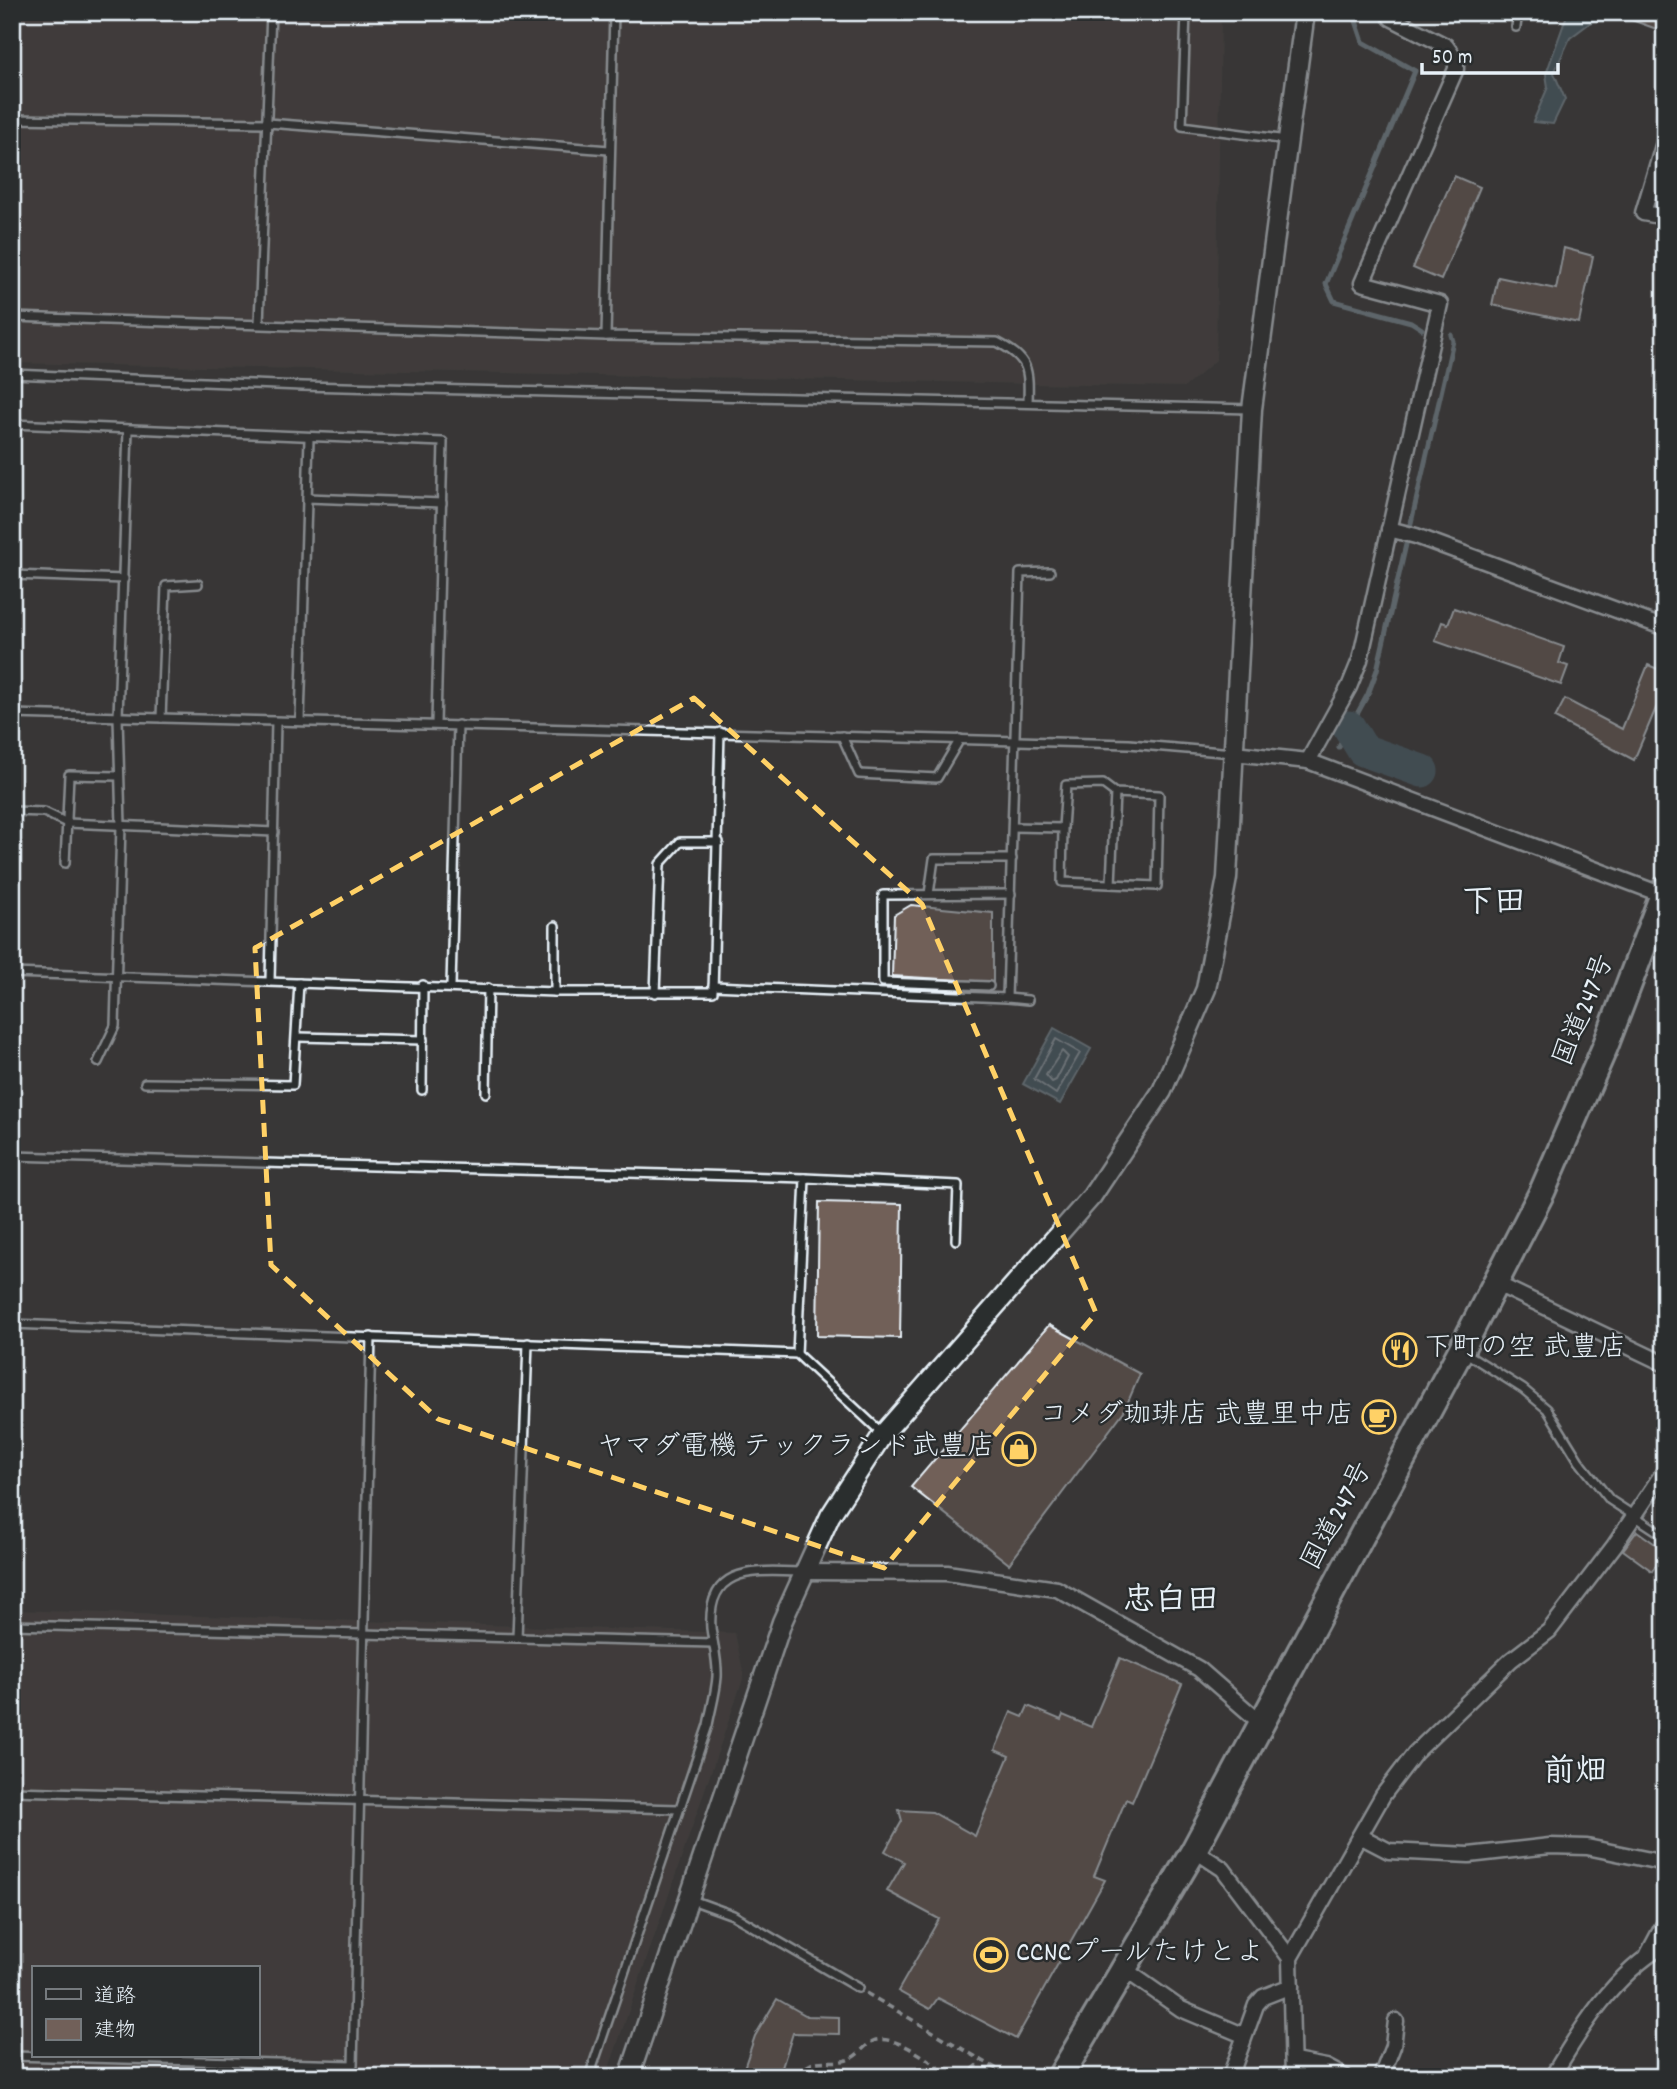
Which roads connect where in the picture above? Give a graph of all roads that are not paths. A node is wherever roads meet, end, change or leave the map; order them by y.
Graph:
1 (271, 12) edge
2 (614, 12) edge
3 (1186, 12) edge
4 (1305, 12) edge
5 (1387, 12) edge
6 (1518, 12) edge
7 (1516, 27) dead end
8 (12, 119) edge
9 (268, 123) junction
10 (1665, 139) edge
11 (1287, 140) junction
12 (609, 150) junction
13 (1665, 217) edge
14 (12, 317) edge
15 (260, 324) junction
16 (606, 336) junction
17 (12, 374) edge
18 (1028, 403) junction
19 (1252, 409) junction
20 (12, 424) edge
21 (128, 430) junction
22 (309, 439) junction
23 (307, 498) junction
24 (442, 503) junction
25 (1394, 530) junction
26 (1050, 572) dead end
27 (12, 575) edge
28 (124, 579) junction
29 (198, 584) dead end
30 (1665, 628) edge
31 (12, 715) edge
32 (118, 717) junction
33 (161, 718) junction
34 (300, 720) junction
35 (276, 722) junction
36 (436, 724) junction
37 (458, 725) junction
38 (720, 732) junction
39 (842, 736) junction
40 (960, 739) junction
41 (1016, 740) junction
42 (1234, 753) junction
43 (1308, 761) junction
44 (118, 776) junction
45 (1115, 793) junction
46 (12, 811) edge
47 (67, 823) junction
48 (121, 826) junction
49 (1013, 827) junction
50 (1063, 828) junction
51 (274, 832) junction
52 (719, 842) junction
53 (1012, 859) junction
54 (65, 863) dead end
55 (1111, 884) junction
56 (1664, 892) edge
57 (929, 894) junction
58 (1011, 894) junction
59 (555, 926) dead end
60 (12, 973) edge
61 (116, 975) junction
62 (270, 981) junction
63 (299, 983) junction
64 (423, 985) junction
65 (451, 986) junction
66 (713, 986) junction
67 (989, 986) dead end
68 (488, 988) junction
69 (555, 992) junction
70 (655, 993) junction
71 (1007, 998) junction
72 (1028, 1000) dead end
73 (298, 1037) junction
74 (423, 1040) junction
75 (98, 1062) dead end
76 (145, 1083) dead end
77 (422, 1090) dead end
78 (486, 1093) dead end
79 (12, 1156) edge
80 (804, 1178) junction
81 (956, 1240) dead end
82 (1496, 1283) junction
83 (12, 1324) edge
84 (371, 1337) junction
85 (528, 1343) junction
86 (1461, 1350) junction
87 (797, 1354) junction
88 (1665, 1364) edge
89 (883, 1434) junction
90 (1665, 1470) edge
91 (1634, 1516) junction
92 (1665, 1536) edge
93 (803, 1572) junction
94 (12, 1625) edge
95 (364, 1634) junction
96 (517, 1638) junction
97 (713, 1643) junction
98 (1262, 1724) junction
99 (12, 1791) edge
100 (359, 1800) junction
101 (679, 1809) junction
102 (1360, 1836) junction
103 (1194, 1850) junction
104 (1665, 1863) edge
105 (688, 1899) junction
106 (1665, 1922) edge
107 (1658, 1951) edge
108 (1290, 1958) junction
109 (1124, 1969) junction
110 (1291, 1986) junction
111 (858, 1988) road end
112 (1396, 2021) dead end
113 (1243, 2035) junction
114 (12, 2056) edge
115 (32, 2057) edge
116 (88, 2058) edge
117 (1294, 2061) junction
118 (590, 2077) edge
119 (629, 2077) edge
120 (1060, 2077) edge
121 (1230, 2077) edge
122 (1293, 2077) edge
123 (1345, 2077) edge
124 (1381, 2077) edge
125 (1552, 2077) edge

1 - 9 lane
2 - 12 lane
3 - 11 lane
4 - 11 street
5 - 25 street
6 - 7 lane
8 - 9 lane
9 - 12 lane
9 - 15 lane
10 - 13 street
11 - 19 street
12 - 16 lane
14 - 15 lane
15 - 16 lane
16 - 18 lane
17 - 18 lane
18 - 19 lane
19 - 42 street
20 - 21 lane
21 - 22 lane
21 - 28 lane
22 - 23 lane
22 - 24 lane
23 - 24 lane
23 - 34 lane
24 - 36 lane
25 - 30 street
25 - 43 street
26 - 41 lane
27 - 28 lane
28 - 32 lane
29 - 33 lane
31 - 32 lane
32 - 33 lane
32 - 44 lane
33 - 35 lane
34 - 35 lane
34 - 36 lane
35 - 51 lane
36 - 37 lane
37 - 38 lane
37 - 65 lane
38 - 39 lane
38 - 52 lane
39 - 40 lane
39 - 40 lane
40 - 41 lane
41 - 42 lane
41 - 49 lane
42 - 43 street
42 - 89 street
43 - 56 street
44 - 47 lane
44 - 48 lane
45 - 50 lane
45 - 55 lane
45 - 55 lane
46 - 47 lane
47 - 48 lane
47 - 54 lane
48 - 51 lane
48 - 61 lane
49 - 50 lane
49 - 53 lane
50 - 55 lane
51 - 62 lane
52 - 66 lane
52 - 70 lane
53 - 57 lane
53 - 58 lane
56 - 82 highway, 国道247号
57 - 58 lane
57 - 67 lane
58 - 71 lane
59 - 69 lane
60 - 61 lane
61 - 62 lane
61 - 75 lane
62 - 63 lane
63 - 64 lane
63 - 73 lane
64 - 65 lane
64 - 74 lane
65 - 68 lane
66 - 70 lane
66 - 71 lane
68 - 69 lane
68 - 78 lane
69 - 70 lane
71 - 72 lane
73 - 74 lane
73 - 76 lane
74 - 77 lane
79 - 80 lane
80 - 81 lane
80 - 87 lane
82 - 86 highway, 国道247号
82 - 88 street
83 - 84 lane
84 - 85 lane
84 - 95 lane
85 - 87 lane
85 - 96 lane
86 - 91 lane
86 - 98 highway, 国道247号
87 - 89 lane
89 - 93 street
90 - 91 street
91 - 92 lane
91 - 102 street
93 - 97 lane
93 - 98 street
93 - 105 street
94 - 95 lane
95 - 96 lane
95 - 100 lane
96 - 97 lane
97 - 101 lane
98 - 103 highway, 国道247号
99 - 100 lane
100 - 101 lane
100 - 116 lane
101 - 118 lane
102 - 104 street
102 - 108 street
103 - 108 street
103 - 109 highway, 国道247号
105 - 111 lane
105 - 119 street
106 - 107 street
107 - 125 street
108 - 110 street
109 - 113 street
109 - 120 highway, 国道247号
110 - 113 street
110 - 117 street
112 - 124 street
113 - 121 street
114 - 115 lane
117 - 122 street
117 - 123 street

